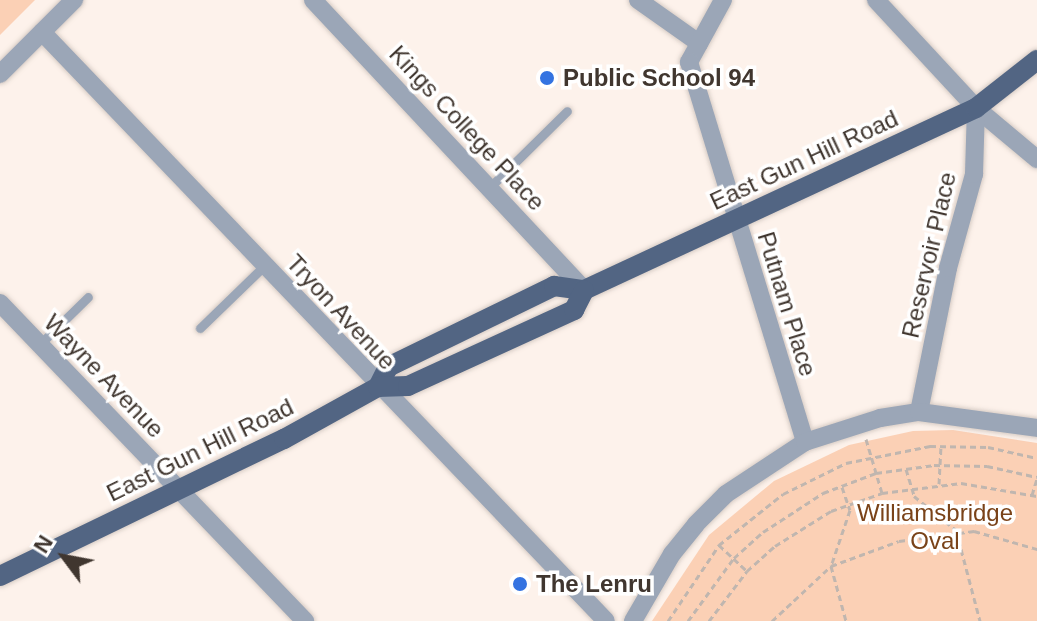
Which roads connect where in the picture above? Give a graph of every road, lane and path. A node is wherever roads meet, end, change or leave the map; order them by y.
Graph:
1 (74, 0) edge
2 (313, 0) edge
3 (638, 0) edge
4 (723, 0) edge
5 (876, 0) edge
6 (42, 32) junction
7 (699, 43) junction
8 (1037, 60) edge
9 (0, 74) edge
10 (976, 108) junction
11 (567, 111) dead end
12 (1037, 159) edge
13 (490, 187) junction
14 (736, 222) junction
15 (265, 265) junction
16 (584, 290) junction
17 (88, 297) dead end
18 (0, 303) edge
19 (200, 328) dead end
20 (40, 344) junction
21 (378, 387) junction
22 (919, 412) junction
23 (1037, 428) edge
24 (877, 434) dead end
25 (805, 442) junction
26 (941, 446) junction
27 (870, 454) junction
28 (1037, 458) edge
29 (937, 464) junction
30 (906, 467) junction
31 (876, 473) junction
32 (1037, 478) edge
33 (939, 484) junction
34 (841, 486) junction
35 (911, 487) junction
36 (179, 489) junction
37 (882, 493) junction
38 (1035, 496) edge
39 (848, 505) junction
40 (956, 530) junction
41 (719, 545) junction
42 (1037, 549) edge
43 (734, 558) junction
44 (831, 566) junction
45 (747, 571) junction
46 (0, 576) edge
47 (305, 621) edge
48 (606, 621) edge
49 (633, 621) edge
50 (668, 621) edge
51 (688, 621) edge
52 (709, 621) edge
53 (772, 621) edge
54 (846, 621) edge
55 (980, 621) edge

1 - 6 street
2 - 13 street, Kings College Place
3 - 7 street
4 - 7 street
5 - 10 street
6 - 9 street
6 - 15 street, Tryon Avenue
7 - 14 street, Putnam Place
8 - 10 main road, East Gun Hill Road
10 - 12 street
10 - 14 main road, East Gun Hill Road
10 - 22 street, Reservoir Place
11 - 13 lane
13 - 16 street, Kings College Place
14 - 16 main road, East Gun Hill Road
14 - 25 street, Putnam Place
15 - 19 lane
15 - 21 street, Tryon Avenue
16 - 21 main road, East Gun Hill Road
16 - 21 main road, East Gun Hill Road
17 - 20 lane
18 - 20 street, Wayne Avenue
20 - 36 street, Wayne Avenue
21 - 36 main road, East Gun Hill Road
21 - 48 street, Tryon Avenue
22 - 23 street
22 - 25 street
24 - 27 path
25 - 49 street
26 - 27 path
26 - 28 path
26 - 29 path
27 - 31 path
27 - 41 path
29 - 30 path
29 - 32 path
29 - 33 path
30 - 31 path
30 - 35 path
31 - 34 path
31 - 37 path
32 - 38 path
33 - 35 path
33 - 38 path
34 - 39 path
34 - 43 path
35 - 37 path
35 - 40 path
36 - 46 main road, East Gun Hill Road
36 - 47 street, Wayne Avenue
37 - 39 path
39 - 44 path
39 - 45 path
40 - 42 path
40 - 44 path
40 - 55 path
41 - 43 path
41 - 50 path
43 - 45 path
43 - 51 path
44 - 53 path
44 - 54 path
45 - 52 path

